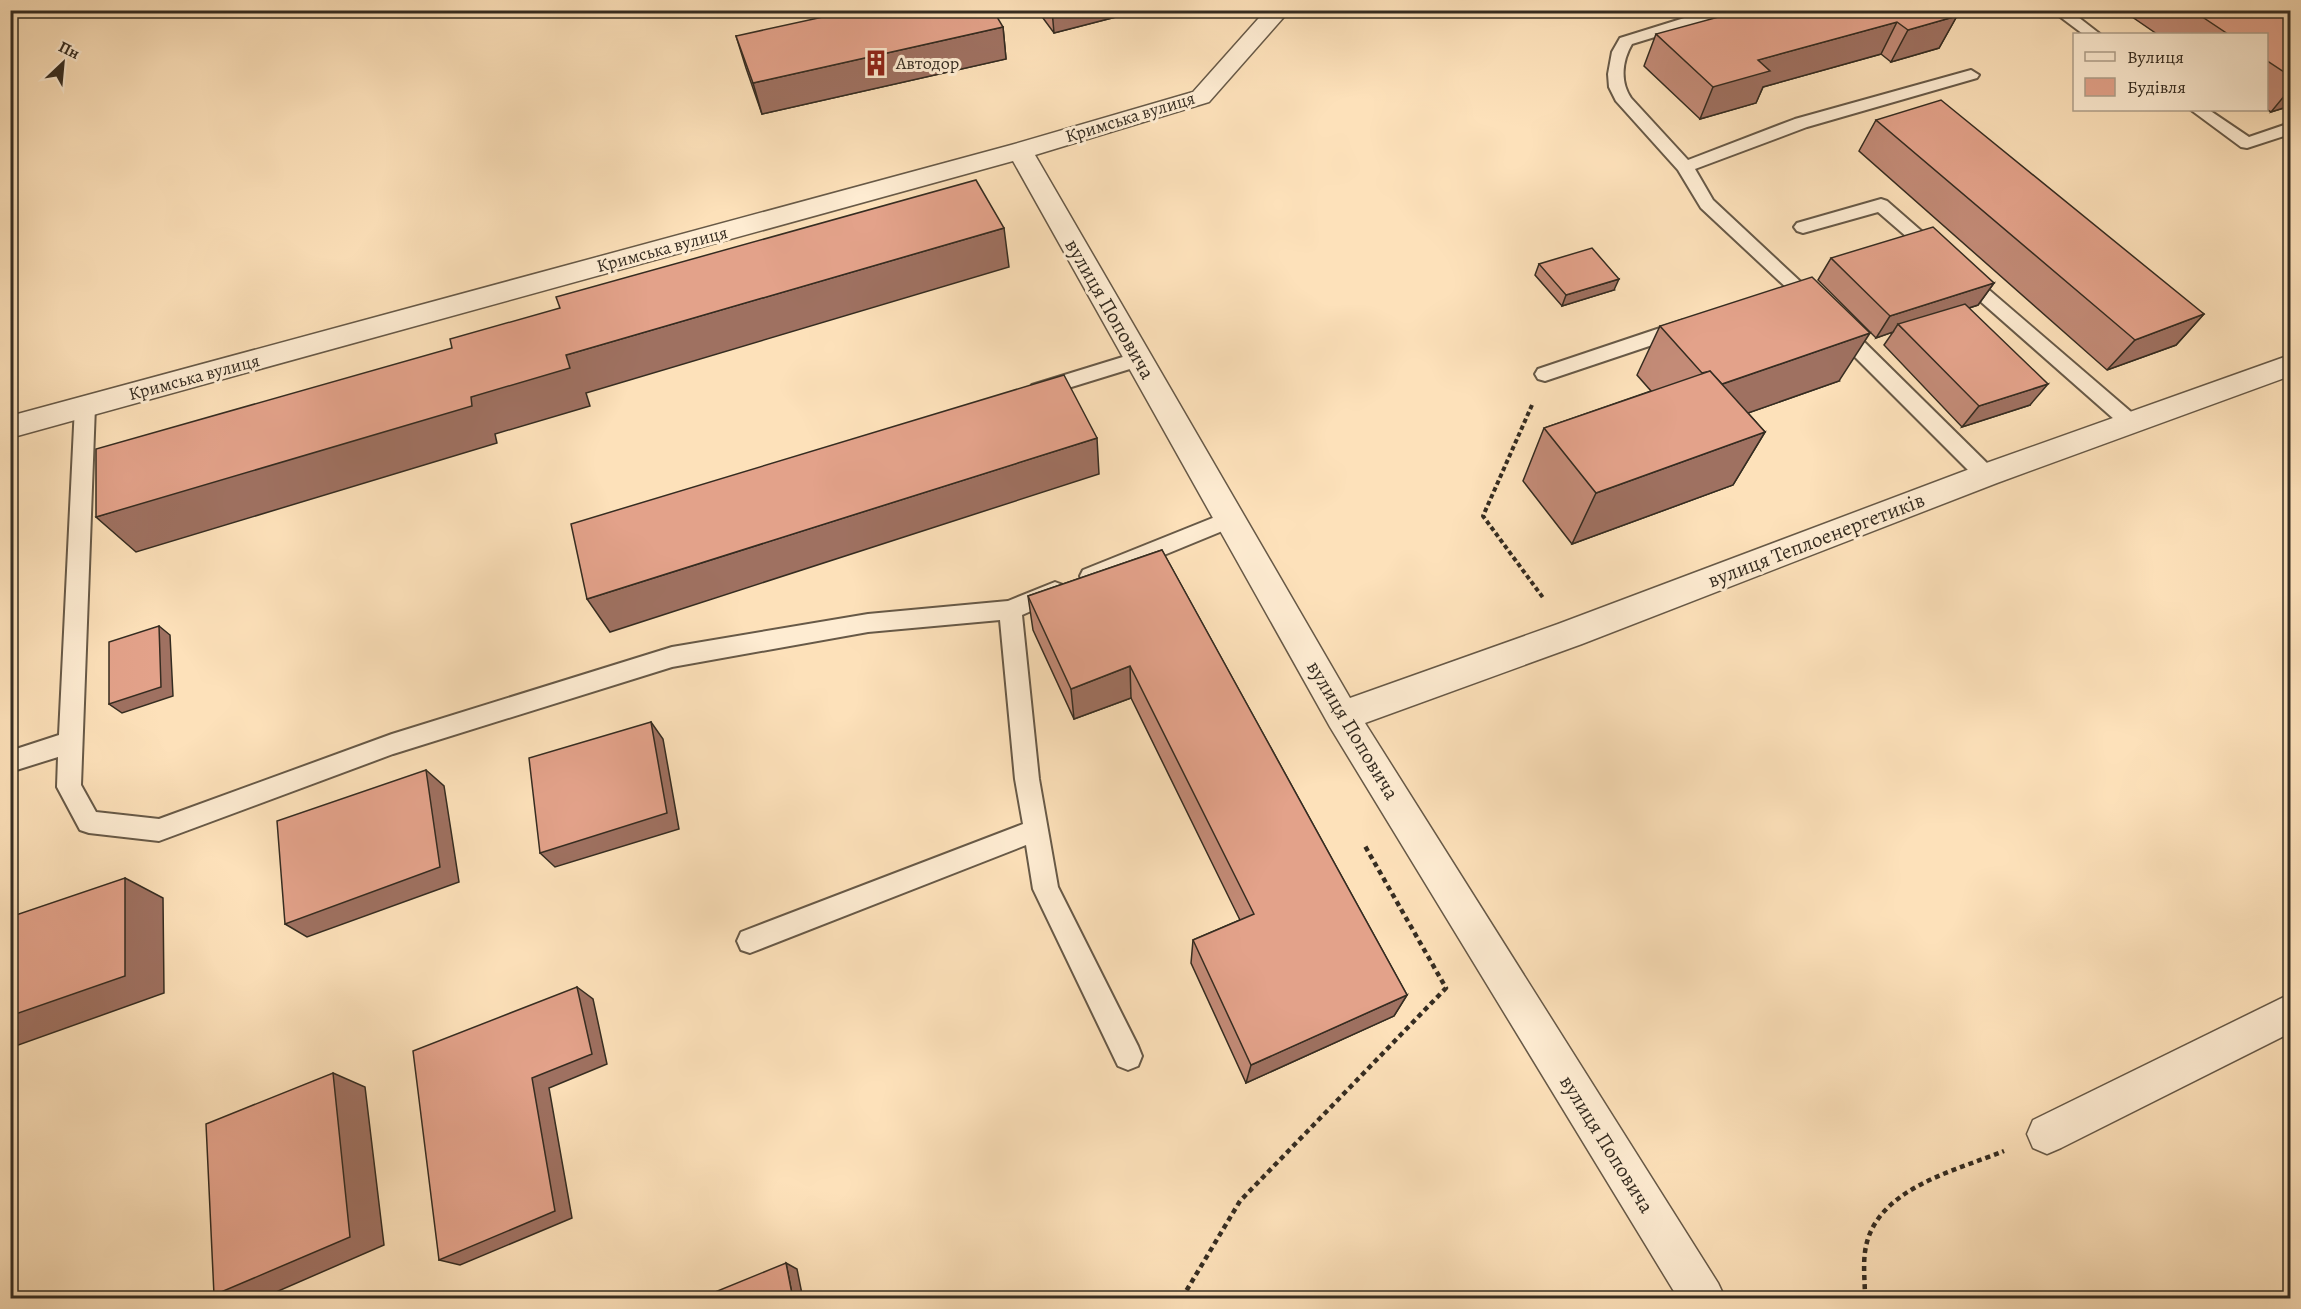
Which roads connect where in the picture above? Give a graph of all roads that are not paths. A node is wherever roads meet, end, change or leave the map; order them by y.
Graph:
1 (1279, 10) edge
2 (1728, 10) edge
3 (2058, 10) edge
4 (2091, 33) edge
5 (1971, 75) dead end
6 (2200, 111) edge
7 (2290, 128) edge
8 (1020, 151) junction
9 (1684, 167) junction
10 (1803, 227) dead end
11 (1797, 288) junction
12 (1775, 296) edge
13 (1698, 322) edge
14 (1139, 359) junction
15 (2290, 365) edge
16 (1545, 375) road end
17 (1026, 394) edge
18 (85, 406) junction
19 (2130, 422) junction
20 (10, 427) edge
21 (1986, 475) junction
22 (1230, 519) junction
23 (1010, 610) junction
24 (1342, 716) junction
25 (71, 742) junction
26 (10, 762) edge
27 (1036, 830) junction
28 (750, 941) dead end
29 (2290, 1013) edge
30 (1128, 1056) dead end
31 (2047, 1134) road end
32 (1703, 1299) edge

1 - 8 street, Кримська вулиця
2 - 9 lane
3 - 4 lane
5 - 9 lane
6 - 7 lane
8 - 14 street, вулиця Поповича
8 - 18 street, Кримська вулиця
9 - 11 lane
10 - 19 lane
11 - 12 lane
11 - 21 lane
13 - 16 lane
14 - 17 lane
14 - 22 street, вулиця Поповича
15 - 19 street, вулиця Теплоенергетиків
18 - 20 street, Кримська вулиця
18 - 25 lane
19 - 21 street, вулиця Теплоенергетиків
21 - 24 street, вулиця Теплоенергетиків
22 - 23 lane
22 - 24 street, вулиця Поповича
23 - 25 lane
23 - 27 lane
24 - 32 street, вулиця Поповича
25 - 26 lane
27 - 28 lane
27 - 30 lane
29 - 31 street

